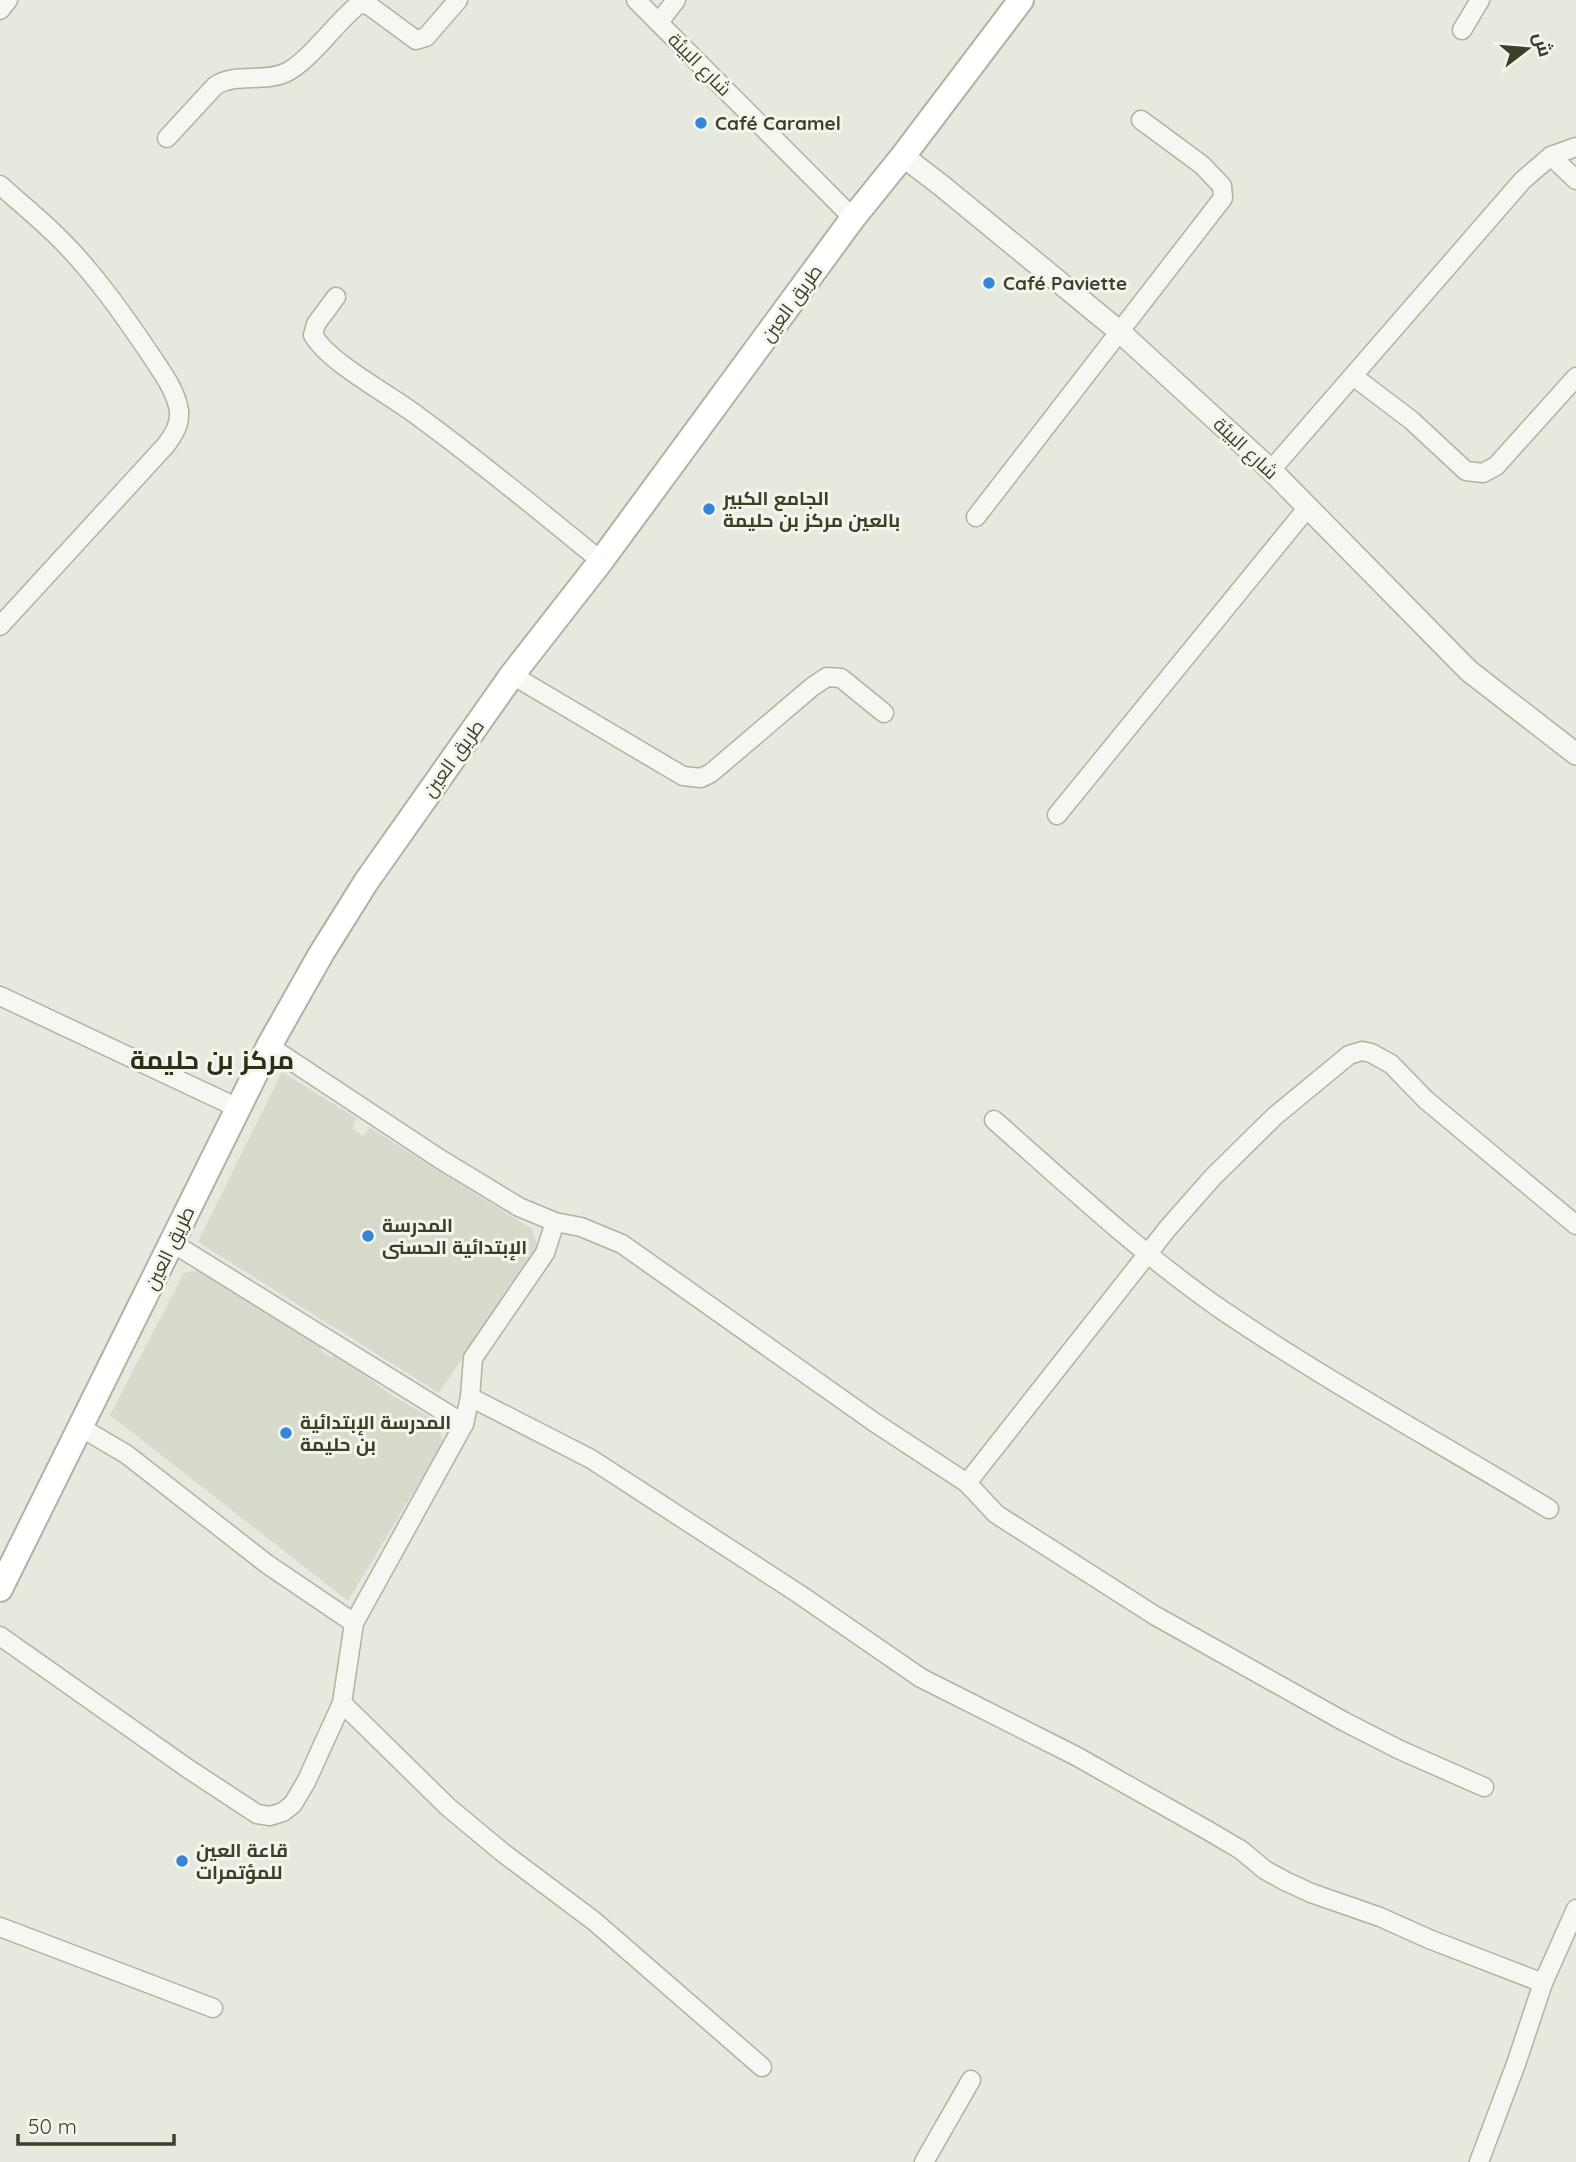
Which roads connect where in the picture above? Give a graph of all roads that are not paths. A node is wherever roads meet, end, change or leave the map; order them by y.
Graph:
1 (8, 0) edge
2 (458, 0) edge
3 (636, 0) edge
4 (676, 0) edge
5 (1021, 0) edge
6 (1480, 0) edge
7 (0, 10) edge
8 (659, 22) junction
9 (1462, 30) dead end
10 (1141, 120) dead end
11 (167, 138) dead end
12 (1576, 147) edge
13 (903, 156) junction
14 (1551, 156) junction
15 (1576, 180) edge
16 (0, 185) edge
17 (853, 218) junction
18 (336, 297) dead end
19 (1120, 332) junction
20 (1353, 376) junction
21 (1576, 377) edge
22 (1271, 470) junction
23 (1308, 507) junction
24 (976, 517) dead end
25 (601, 561) junction
26 (1, 623) edge
27 (512, 675) junction
28 (884, 713) dead end
29 (1576, 754) edge
30 (1057, 815) dead end
31 (0, 996) edge
32 (269, 1046) junction
33 (238, 1108) junction
34 (994, 1120) dead end
35 (555, 1222) junction
36 (1576, 1225) edge
37 (171, 1242) junction
38 (1147, 1254) junction
39 (470, 1396) junction
40 (464, 1424) junction
41 (80, 1427) junction
42 (967, 1483) junction
43 (1549, 1509) dead end
44 (0, 1589) edge
45 (354, 1623) junction
46 (0, 1636) edge
47 (342, 1703) junction
48 (1484, 1787) dead end
49 (1576, 1909) edge
50 (0, 1927) edge
51 (1543, 1983) junction
52 (213, 2008) dead end
53 (762, 2067) dead end
54 (971, 2080) dead end
55 (924, 2162) edge
56 (1479, 2162) edge

1 - 7 street
2 - 11 street
3 - 8 street, شارع البيئة
4 - 8 street
5 - 13 main road, طريق العين
6 - 9 street
8 - 17 street, شارع البيئة
10 - 19 street
12 - 14 street
13 - 17 main road, طريق العين
13 - 19 street, شارع البيئة
14 - 15 street
14 - 20 street
16 - 26 street
17 - 25 main road, طريق العين
18 - 25 street
19 - 22 street, شارع البيئة
19 - 24 street
20 - 21 street
20 - 22 street
22 - 23 street, شارع البيئة
23 - 29 street, شارع البيئة
23 - 30 street
25 - 27 main road, طريق العين
27 - 28 street
27 - 32 main road, طريق العين
31 - 33 street
32 - 33 main road, طريق العين
32 - 35 street
33 - 37 main road, طريق العين
34 - 38 street
35 - 39 street
35 - 42 street
36 - 38 street
37 - 40 street
37 - 41 main road, طريق العين
38 - 42 street
38 - 43 street
39 - 40 street
39 - 51 street
40 - 45 street
41 - 44 main road, طريق العين
41 - 45 street
42 - 48 street
45 - 47 street
46 - 47 street
47 - 53 street
49 - 51 street
50 - 52 street
51 - 56 street
54 - 55 street

